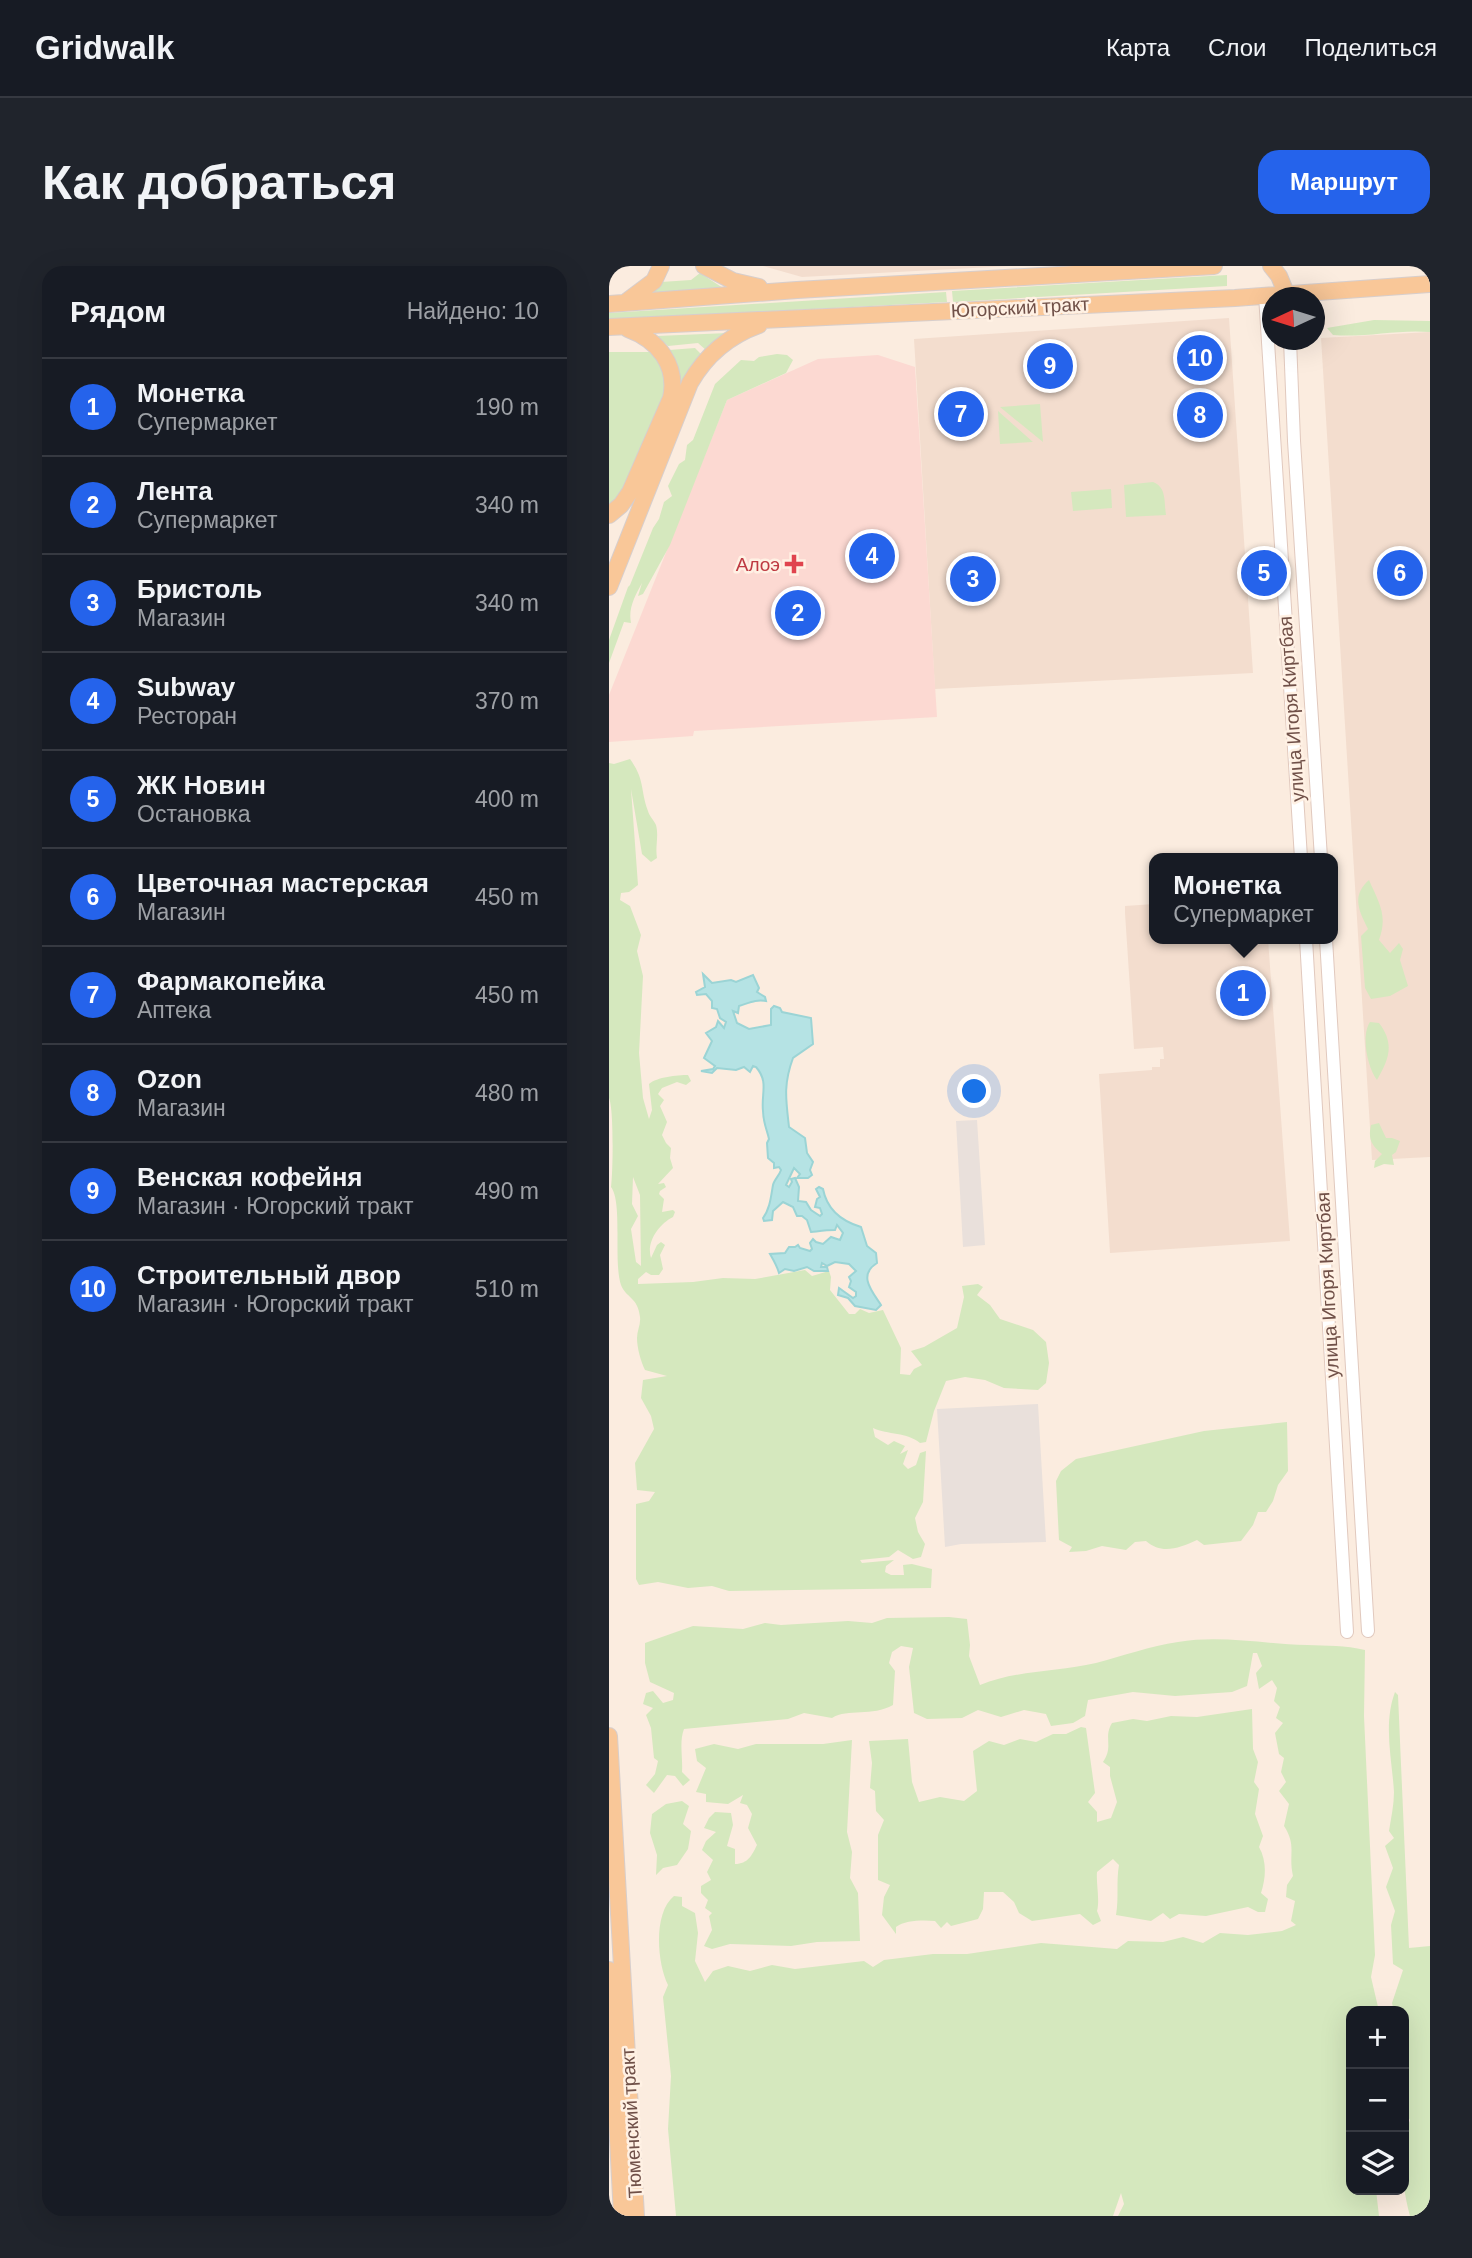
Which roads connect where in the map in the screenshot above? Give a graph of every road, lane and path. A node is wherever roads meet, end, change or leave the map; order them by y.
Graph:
1 (661, 266) edge
2 (704, 266) edge
3 (1214, 266) edge
4 (1268, 266) edge
5 (1430, 284) edge
6 (1266, 287) edge
7 (1283, 287) edge
8 (797, 290) junction
9 (1325, 292) edge
10 (1262, 295) edge
11 (617, 304) edge
12 (770, 321) junction
13 (614, 327) edge
14 (1269, 350) edge
15 (1290, 350) edge
16 (609, 515) edge
17 (609, 587) edge
18 (1301, 853) edge
19 (1321, 853) edge
20 (1306, 944) edge
21 (1326, 944) edge
22 (1368, 1631) dead end
23 (1346, 1632) dead end
24 (609, 1736) edge
25 (609, 1970) edge
26 (622, 2216) edge
27 (636, 2216) edge

1 - 11 main road
2 - 8 main road
3 - 8 main road, Югорский тракт
4 - 6 main road, улица Игоря Киртбая
4 - 7 main road, улица Игоря Киртбая
5 - 9 main road, Югорский тракт
8 - 11 main road, Югорский тракт
10 - 12 main road, Югорский тракт
12 - 13 main road, Югорский тракт
12 - 17 main road
13 - 16 main road
14 - 18 street, улица Игоря Киртбая
15 - 19 street, улица Игоря Киртбая
20 - 23 street, улица Игоря Киртбая
21 - 22 street, улица Игоря Киртбая
24 - 27 main road, Тюменский тракт
25 - 26 main road, Тюменский тракт

